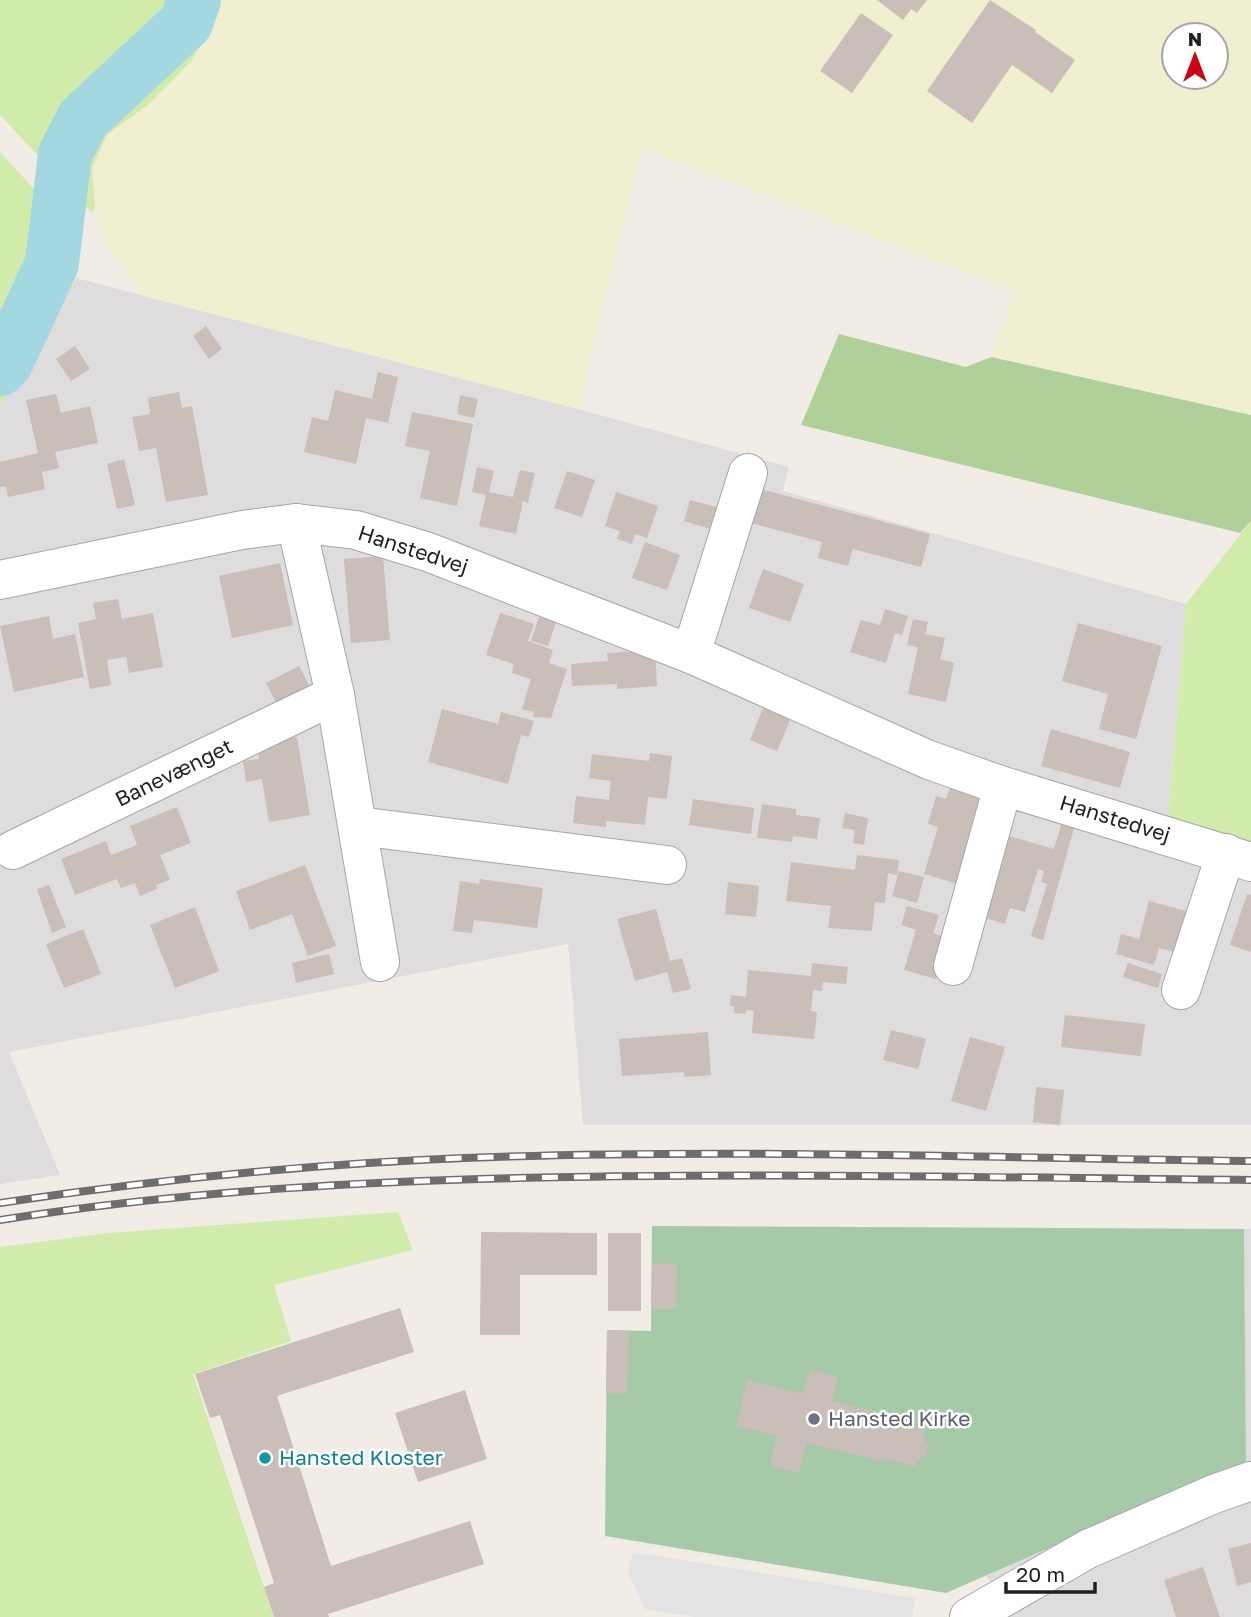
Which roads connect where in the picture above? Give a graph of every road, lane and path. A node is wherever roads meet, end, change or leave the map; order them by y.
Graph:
1 (748, 473) dead end
2 (296, 523) junction
3 (0, 580) edge
4 (691, 654) junction
5 (335, 695) junction
6 (1003, 786) junction
7 (358, 826) junction
8 (13, 850) dead end
9 (1239, 858) edge
10 (667, 865) dead end
11 (380, 962) dead end
12 (953, 966) dead end
13 (1181, 990) dead end
14 (1251, 1481) edge
15 (969, 1617) edge

1 - 4 street
2 - 3 street, Hanstedvej
2 - 4 street, Hanstedvej
2 - 5 street
4 - 6 street, Hanstedvej
5 - 7 street
5 - 8 street, Banevænget
6 - 9 street, Hanstedvej
6 - 12 street
7 - 10 street
7 - 11 street
9 - 13 street, Hanstedvej
14 - 15 street

